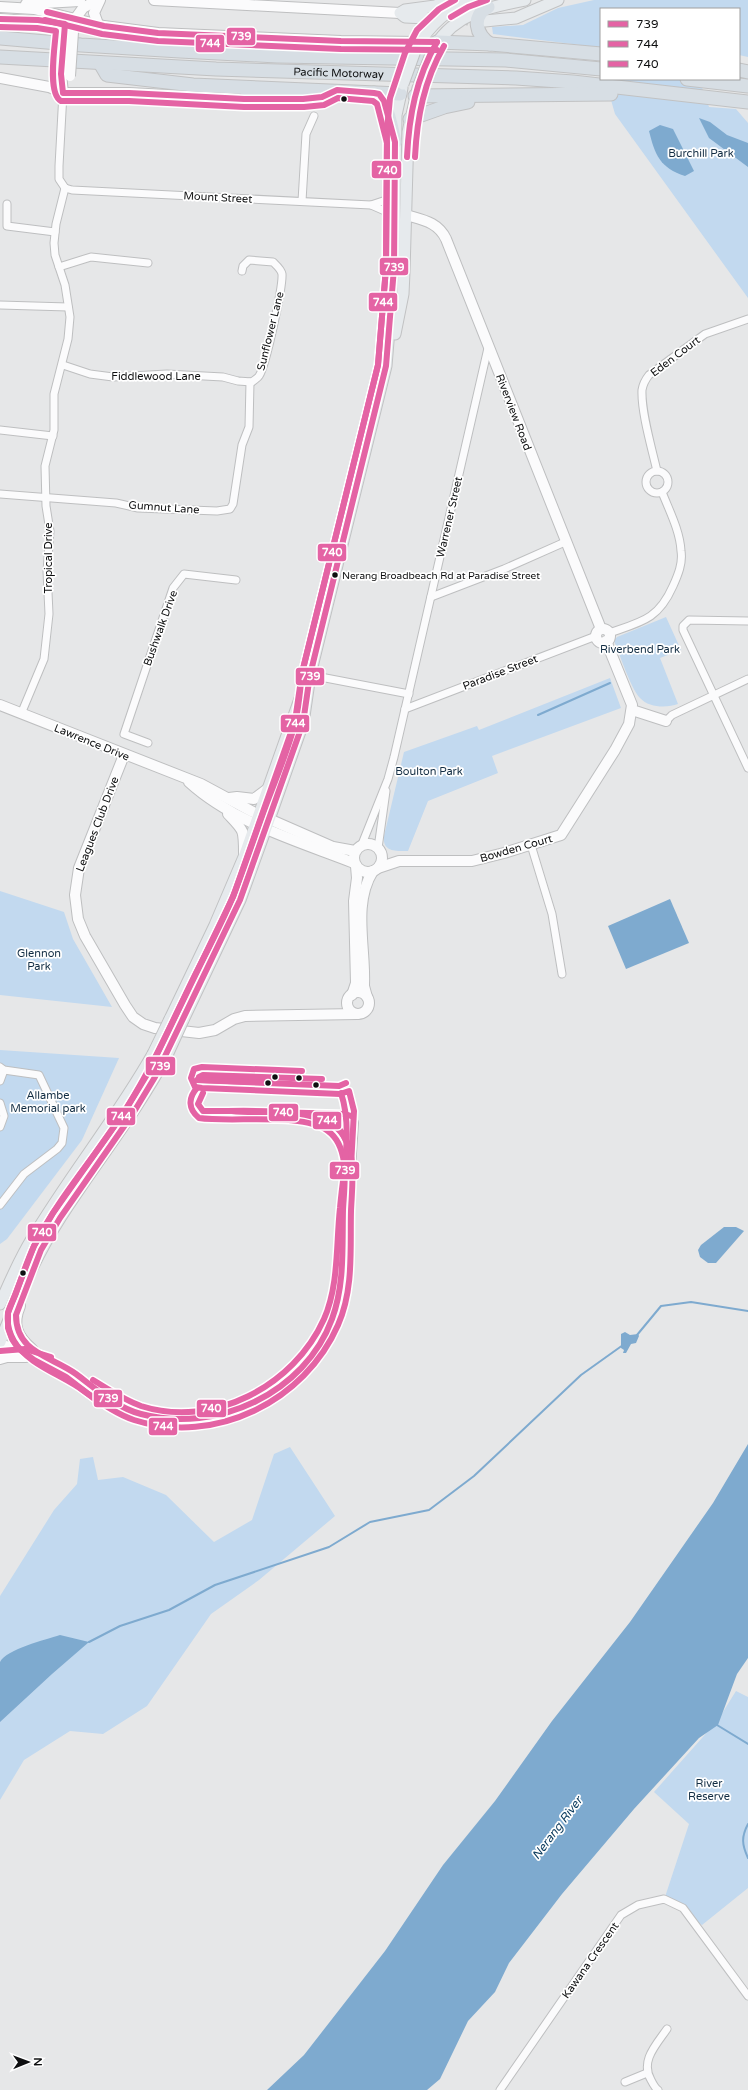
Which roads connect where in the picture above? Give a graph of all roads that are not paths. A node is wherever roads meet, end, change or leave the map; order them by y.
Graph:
1 (80, 0) edge
2 (98, 0) edge
3 (154, 0) edge
4 (451, 0) edge
5 (471, 0) edge
6 (525, 0) edge
7 (558, 0) edge
8 (3, 7) edge
9 (488, 7) junction
10 (400, 13) junction
11 (427, 18) tunnel mouth
12 (0, 19) edge
13 (485, 21) dead end
14 (69, 22) junction
15 (98, 24) junction
16 (0, 38) edge
17 (490, 44) junction
18 (417, 45) junction
19 (435, 46) junction
20 (596, 54) edge
21 (0, 57) edge
22 (100, 63) junction
23 (600, 69) edge
24 (0, 78) edge
25 (694, 80) edge
26 (748, 86) edge
27 (401, 89) junction
28 (604, 89) junction
29 (337, 90) junction
30 (417, 90) junction
31 (63, 93) junction
32 (374, 93) junction
33 (517, 95) junction
34 (244, 99) joint
35 (748, 102) edge
36 (314, 116) dead end
37 (410, 119) junction
38 (395, 142) junction
39 (66, 188) junction
40 (395, 188) junction
41 (302, 201) junction
42 (7, 204) dead end
43 (372, 205) junction
44 (394, 215) junction
45 (406, 215) junction
46 (394, 226) junction
47 (55, 232) junction
48 (148, 263) dead end
49 (59, 267) junction
50 (242, 271) dead end
51 (0, 305) edge
52 (68, 307) junction
53 (748, 319) edge
54 (488, 348) junction
55 (63, 365) junction
56 (386, 366) junction
57 (250, 382) junction
58 (0, 430) edge
59 (53, 436) junction
60 (657, 471) junction
61 (662, 492) junction
62 (0, 494) edge
63 (46, 496) junction
64 (233, 504) joint
65 (565, 542) junction
66 (236, 580) dead end
67 (431, 597) junction
68 (748, 620) edge
69 (603, 635) junction
70 (310, 675) junction
71 (748, 679) edge
72 (409, 694) junction
73 (713, 696) junction
74 (0, 706) edge
75 (405, 709) junction
76 (632, 710) junction
77 (21, 714) junction
78 (666, 721) joint
79 (148, 743) dead end
80 (124, 755) junction
81 (748, 768) edge
82 (388, 779) junction
83 (270, 787) junction
84 (225, 803) junction
85 (263, 821) junction
86 (362, 844) junction
87 (531, 845) junction
88 (379, 850) junction
89 (355, 852) junction
90 (244, 858) junction
91 (399, 861) junction
92 (355, 864) junction
93 (376, 869) junction
94 (363, 944) junction
95 (356, 963) junction
96 (562, 974) dead end
97 (367, 997) junction
98 (350, 998) junction
99 (325, 1014) junction
100 (357, 1014) junction
101 (2, 1068) edge
102 (0, 1081) edge
103 (0, 1103) edge
104 (350, 1123) dead end
105 (0, 1127) edge
106 (0, 1205) edge
107 (41, 1250) junction
108 (0, 1304) edge
109 (0, 1340) edge
110 (32, 1349) junction
111 (0, 1359) edge
112 (42, 1360) junction
113 (105, 1397) junction
114 (748, 1996) edge
115 (667, 2029) dead end
116 (647, 2073) junction
117 (625, 2082) dead end
118 (500, 2090) edge
119 (658, 2090) edge

1 - 8 street
1 - 14 street
2 - 14 street
2 - 15 street
3 - 10 street
4 - 10 main road
5 - 18 main road
6 - 9 main road
7 - 13 main road
8 - 14 street
9 - 17 highway
9 - 19 main road
10 - 11 main road
12 - 14 street
14 - 15 street
14 - 31 street, bridge
15 - 18 street
16 - 23 highway, Pacific Motorway
17 - 19 highway
17 - 20 highway
18 - 19 main road
18 - 27 main road, bridge
19 - 30 main road, bridge
21 - 22 highway, Pacific Motorway
22 - 28 highway, Pacific Motorway
22 - 29 highway
24 - 31 street
25 - 26 highway
27 - 30 main road
27 - 32 highway
27 - 38 main road
28 - 33 highway
28 - 35 highway, Pacific Motorway
29 - 32 highway
29 - 34 highway
30 - 33 highway
30 - 37 main road
31 - 34 street
31 - 39 street
32 - 38 highway
33 - 37 highway
36 - 41 street
37 - 45 main road
38 - 40 main road
39 - 41 street, Mount Street
39 - 47 street, Tropical Drive
40 - 43 street, Mount Street
40 - 44 main road
41 - 43 street, Mount Street
42 - 47 street
43 - 46 street, Mount Street
44 - 45 main road
44 - 46 main road
45 - 54 street, Riverview Road
45 - 56 main road
46 - 56 main road
47 - 49 street, Tropical Drive
48 - 49 street
49 - 52 street, Tropical Drive
50 - 57 street, Sunflower Lane
51 - 52 street
52 - 55 street, Tropical Drive
53 - 60 street, Eden Court
54 - 65 street, Riverview Road
54 - 67 street, Warrener Street
55 - 57 street, Fiddlewood Lane
55 - 59 street, Tropical Drive
56 - 70 main road
57 - 64 street, Sunflower Lane
58 - 59 street
59 - 63 street, Tropical Drive
60 - 61 street
60 - 61 street
61 - 69 street
62 - 63 street
63 - 64 street, Gumnut Lane
63 - 77 street, Tropical Drive
65 - 67 street
65 - 69 street, Riverview Road
66 - 79 street, Bushwalk Drive
67 - 72 street, Warrener Street
68 - 73 street
69 - 75 street, Paradise Street
69 - 76 street, Riverview Road
70 - 72 street
70 - 83 main road
70 - 85 main road
71 - 73 street
72 - 75 street, Warrener Street
73 - 78 street
73 - 81 street
74 - 77 street, Lawrence Drive
75 - 82 street, Warrener Street
76 - 78 street
76 - 87 street, Bowden Court
77 - 80 street, Lawrence Drive
80 - 84 street, Lawrence Drive
80 - 99 street, Leagues Club Drive
82 - 86 street, Warrener Street
82 - 88 street, Warrener Street
83 - 84 street
83 - 85 main road
84 - 85 street, Lawrence Drive
84 - 90 street
85 - 89 street
85 - 90 main road
85 - 92 street
85 - 107 main road, bridge
86 - 88 street
86 - 89 street
87 - 91 street, Bowden Court
87 - 96 street
88 - 91 street, Bowden Court
88 - 93 street
89 - 92 street
90 - 108 main road, bridge
91 - 93 street, Bowden Court
92 - 93 street
92 - 95 street
93 - 94 street
94 - 95 street
94 - 97 street
95 - 98 street
97 - 98 street
97 - 100 street
98 - 99 street, Leagues Club Drive
98 - 100 street
99 - 100 street, Leagues Club Drive
101 - 102 street
101 - 106 street
103 - 105 street
104 - 113 street
107 - 109 main road
107 - 110 street
109 - 110 street
109 - 112 street
110 - 113 street
111 - 112 street
112 - 113 street
114 - 118 street, Kawana Crescent
115 - 116 street
116 - 117 street
116 - 119 street

